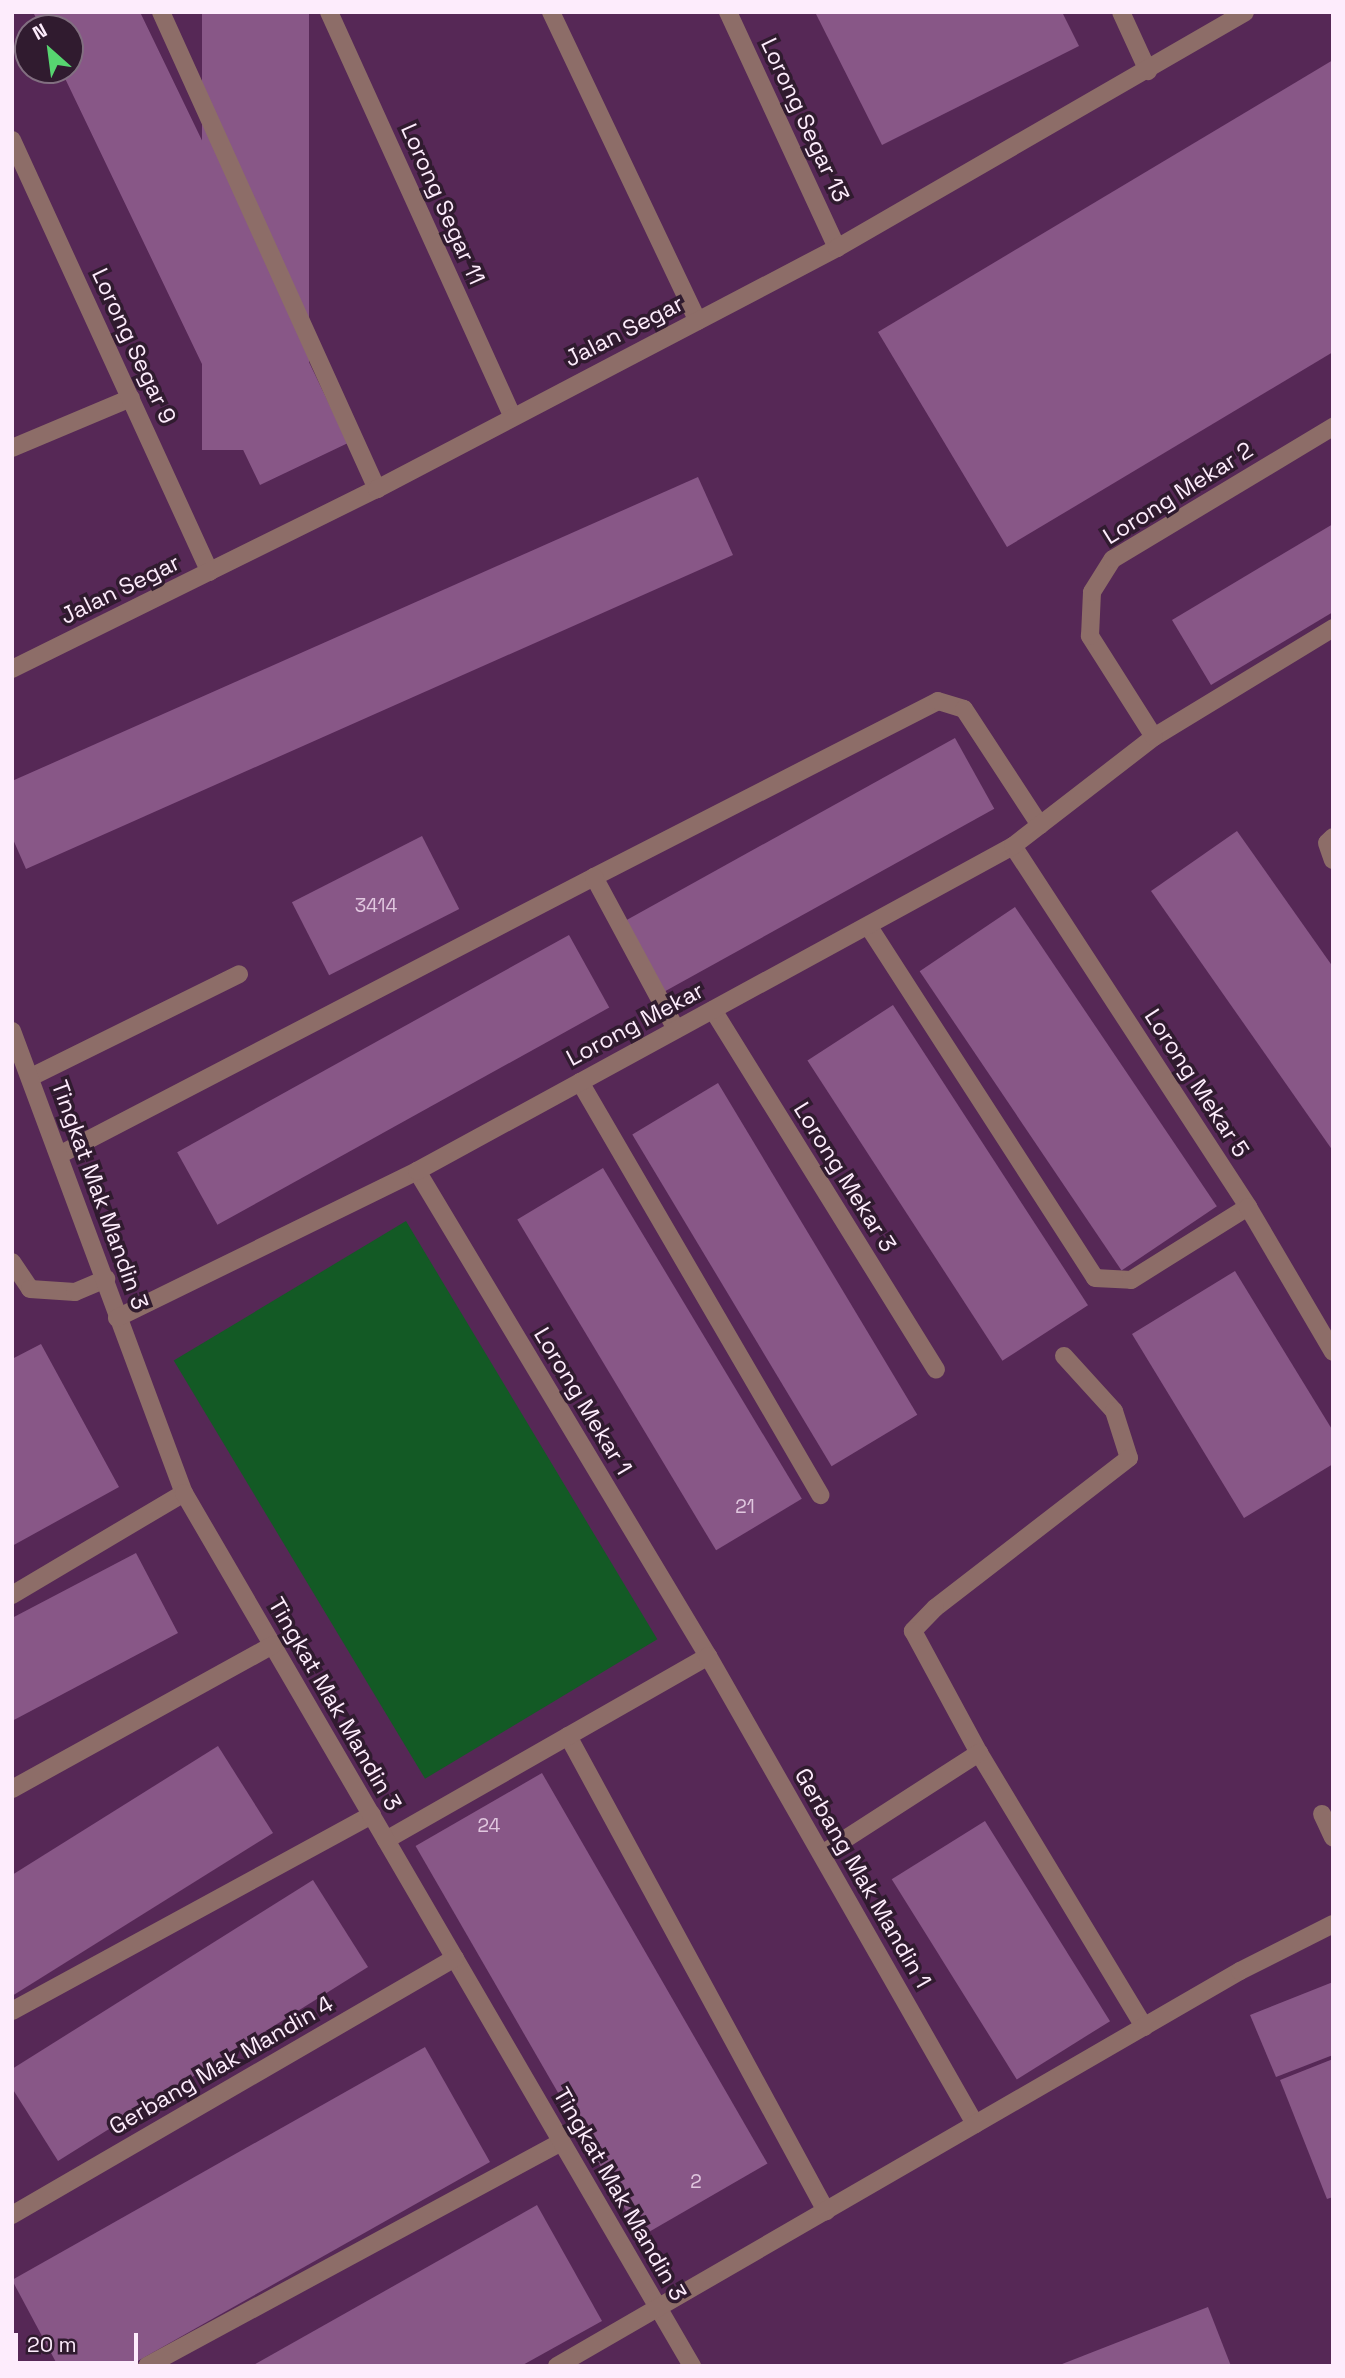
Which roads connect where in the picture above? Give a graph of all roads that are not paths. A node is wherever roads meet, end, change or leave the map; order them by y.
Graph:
1 (161, 12) edge
2 (329, 12) edge
3 (551, 12) edge
4 (728, 12) edge
5 (1121, 12) edge
6 (1245, 12) edge
7 (1148, 71) junction
8 (12, 140) edge
9 (837, 248) junction
10 (698, 321) junction
11 (131, 398) junction
12 (512, 416) junction
13 (1333, 427) edge
14 (12, 448) edge
15 (377, 489) junction
16 (210, 572) junction
17 (1333, 628) edge
18 (12, 669) edge
19 (1154, 737) junction
20 (1040, 825) junction
21 (1333, 837) edge
22 (1013, 846) junction
23 (1333, 860) edge
24 (594, 877) junction
25 (869, 927) junction
26 (239, 974) dead end
27 (713, 1010) junction
28 (676, 1029) junction
29 (12, 1031) edge
30 (32, 1077) junction
31 (580, 1082) junction
32 (61, 1154) junction
33 (417, 1171) junction
34 (1248, 1207) junction
35 (12, 1262) edge
36 (106, 1279) junction
37 (117, 1318) junction
38 (1333, 1352) edge
39 (1064, 1356) dead end
40 (936, 1369) dead end
41 (184, 1493) junction
42 (820, 1495) dead end
43 (12, 1595) edge
44 (273, 1645) junction
45 (708, 1656) junction
46 (568, 1736) junction
47 (979, 1753) junction
48 (12, 1789) edge
49 (1322, 1814) dead end
50 (372, 1815) junction
51 (1333, 1838) edge
52 (386, 1840) junction
53 (821, 1854) junction
54 (1333, 1924) edge
55 (455, 1958) junction
56 (12, 2011) edge
57 (1144, 2027) junction
58 (975, 2124) junction
59 (561, 2142) junction
60 (826, 2211) junction
61 (12, 2215) edge
62 (658, 2308) junction
63 (147, 2366) edge
64 (557, 2366) edge
65 (692, 2366) edge

1 - 15 street
2 - 12 street, Lorong Segar 11
3 - 10 street
4 - 9 street, Lorong Segar 13
5 - 7 street
6 - 7 street, Jalan Segar
7 - 9 street, Jalan Segar
8 - 11 street, Lorong Segar 9
9 - 10 street, Jalan Segar
10 - 12 street, Jalan Segar
11 - 14 street
11 - 16 street, Lorong Segar 9
12 - 15 street, Jalan Segar
13 - 19 street, Lorong Mekar 2
15 - 16 street, Jalan Segar
16 - 18 street, Jalan Segar
17 - 19 street, Lorong Mekar
19 - 20 street, Lorong Mekar
20 - 22 street, Lorong Mekar
20 - 24 street
21 - 23 street
22 - 25 street, Lorong Mekar
22 - 34 street, Lorong Mekar 5
24 - 28 street
24 - 32 street
25 - 27 street, Lorong Mekar
25 - 34 street
26 - 30 street
27 - 28 street, Lorong Mekar
27 - 40 street, Lorong Mekar 3
28 - 31 street, Lorong Mekar
29 - 30 street, Tingkat Mak Mandin 3
30 - 32 street, Tingkat Mak Mandin 3
31 - 33 street, Lorong Mekar
31 - 42 street
32 - 36 street, Tingkat Mak Mandin 3
33 - 37 street, Lorong Mekar
33 - 45 street, Lorong Mekar 1
34 - 38 street, Lorong Mekar 5
35 - 36 street
36 - 37 street, Tingkat Mak Mandin 3
37 - 41 street, Tingkat Mak Mandin 3
39 - 47 street
41 - 43 street
41 - 44 street, Tingkat Mak Mandin 3
44 - 48 street
44 - 50 street, Tingkat Mak Mandin 3
45 - 46 street
45 - 53 street, Gerbang Mak Mandin 1
46 - 52 street
46 - 60 street
47 - 53 street
47 - 57 street
49 - 51 street
50 - 52 street, Tingkat Mak Mandin 3
50 - 56 street
52 - 55 street, Tingkat Mak Mandin 3
53 - 58 street, Gerbang Mak Mandin 1
54 - 57 street
55 - 59 street, Tingkat Mak Mandin 3
55 - 61 street, Gerbang Mak Mandin 4
57 - 58 street
58 - 60 street
59 - 62 street, Tingkat Mak Mandin 3
59 - 63 street
60 - 62 street
62 - 64 street
62 - 65 street, Tingkat Mak Mandin 3

